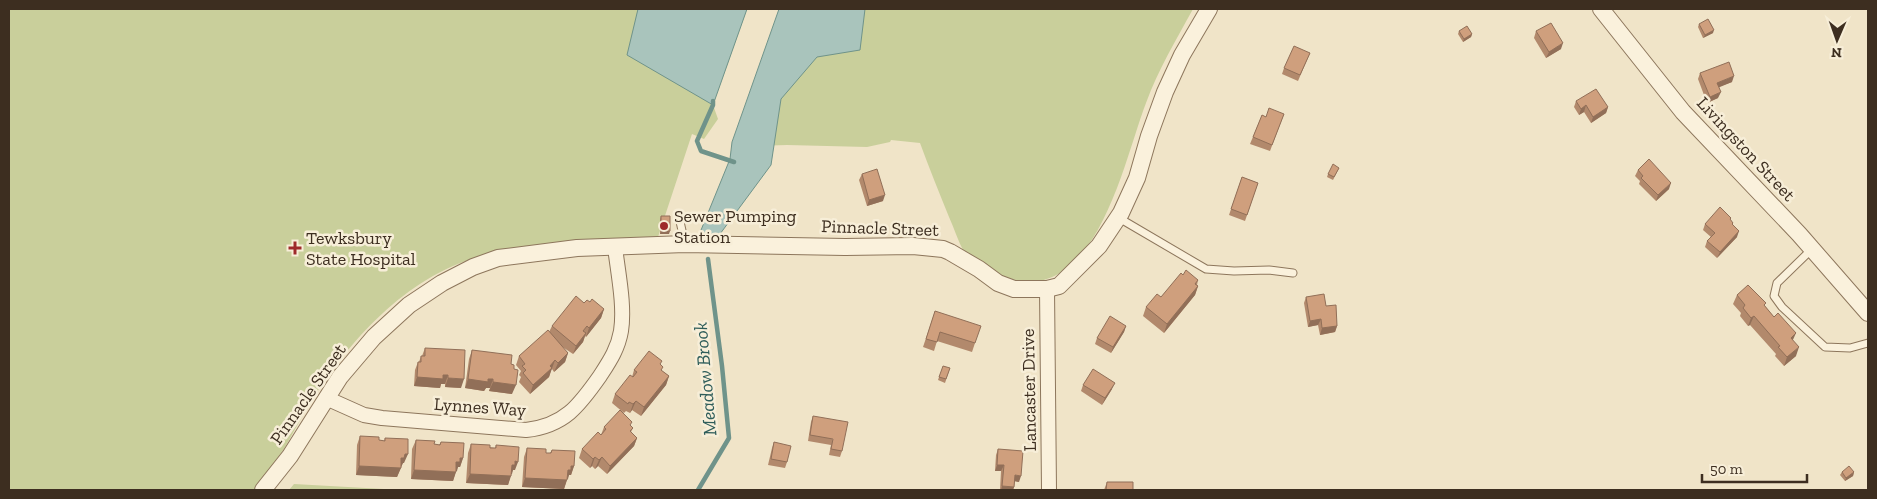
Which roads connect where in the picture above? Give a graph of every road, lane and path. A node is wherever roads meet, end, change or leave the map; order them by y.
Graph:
1 (1208, 9) edge
2 (1601, 9) edge
3 (679, 217) dead end
4 (1118, 217) junction
5 (685, 244) junction
6 (615, 247) junction
7 (1812, 249) junction
8 (1293, 274) dead end
9 (1047, 289) junction
10 (1868, 313) edge
11 (1868, 343) edge
12 (326, 398) junction
13 (263, 490) edge
14 (1049, 490) edge

1 - 4 street, Pinnacle Street
2 - 7 street, Livingston Street
3 - 5 lane
4 - 8 lane
4 - 9 street, Pinnacle Street
5 - 6 street, Pinnacle Street
5 - 9 street, Pinnacle Street
6 - 12 street, Pinnacle Street
6 - 12 street, Lynnes Way
7 - 10 street, Livingston Street
7 - 11 lane
9 - 14 street, Lancaster Drive
12 - 13 street, Pinnacle Street

